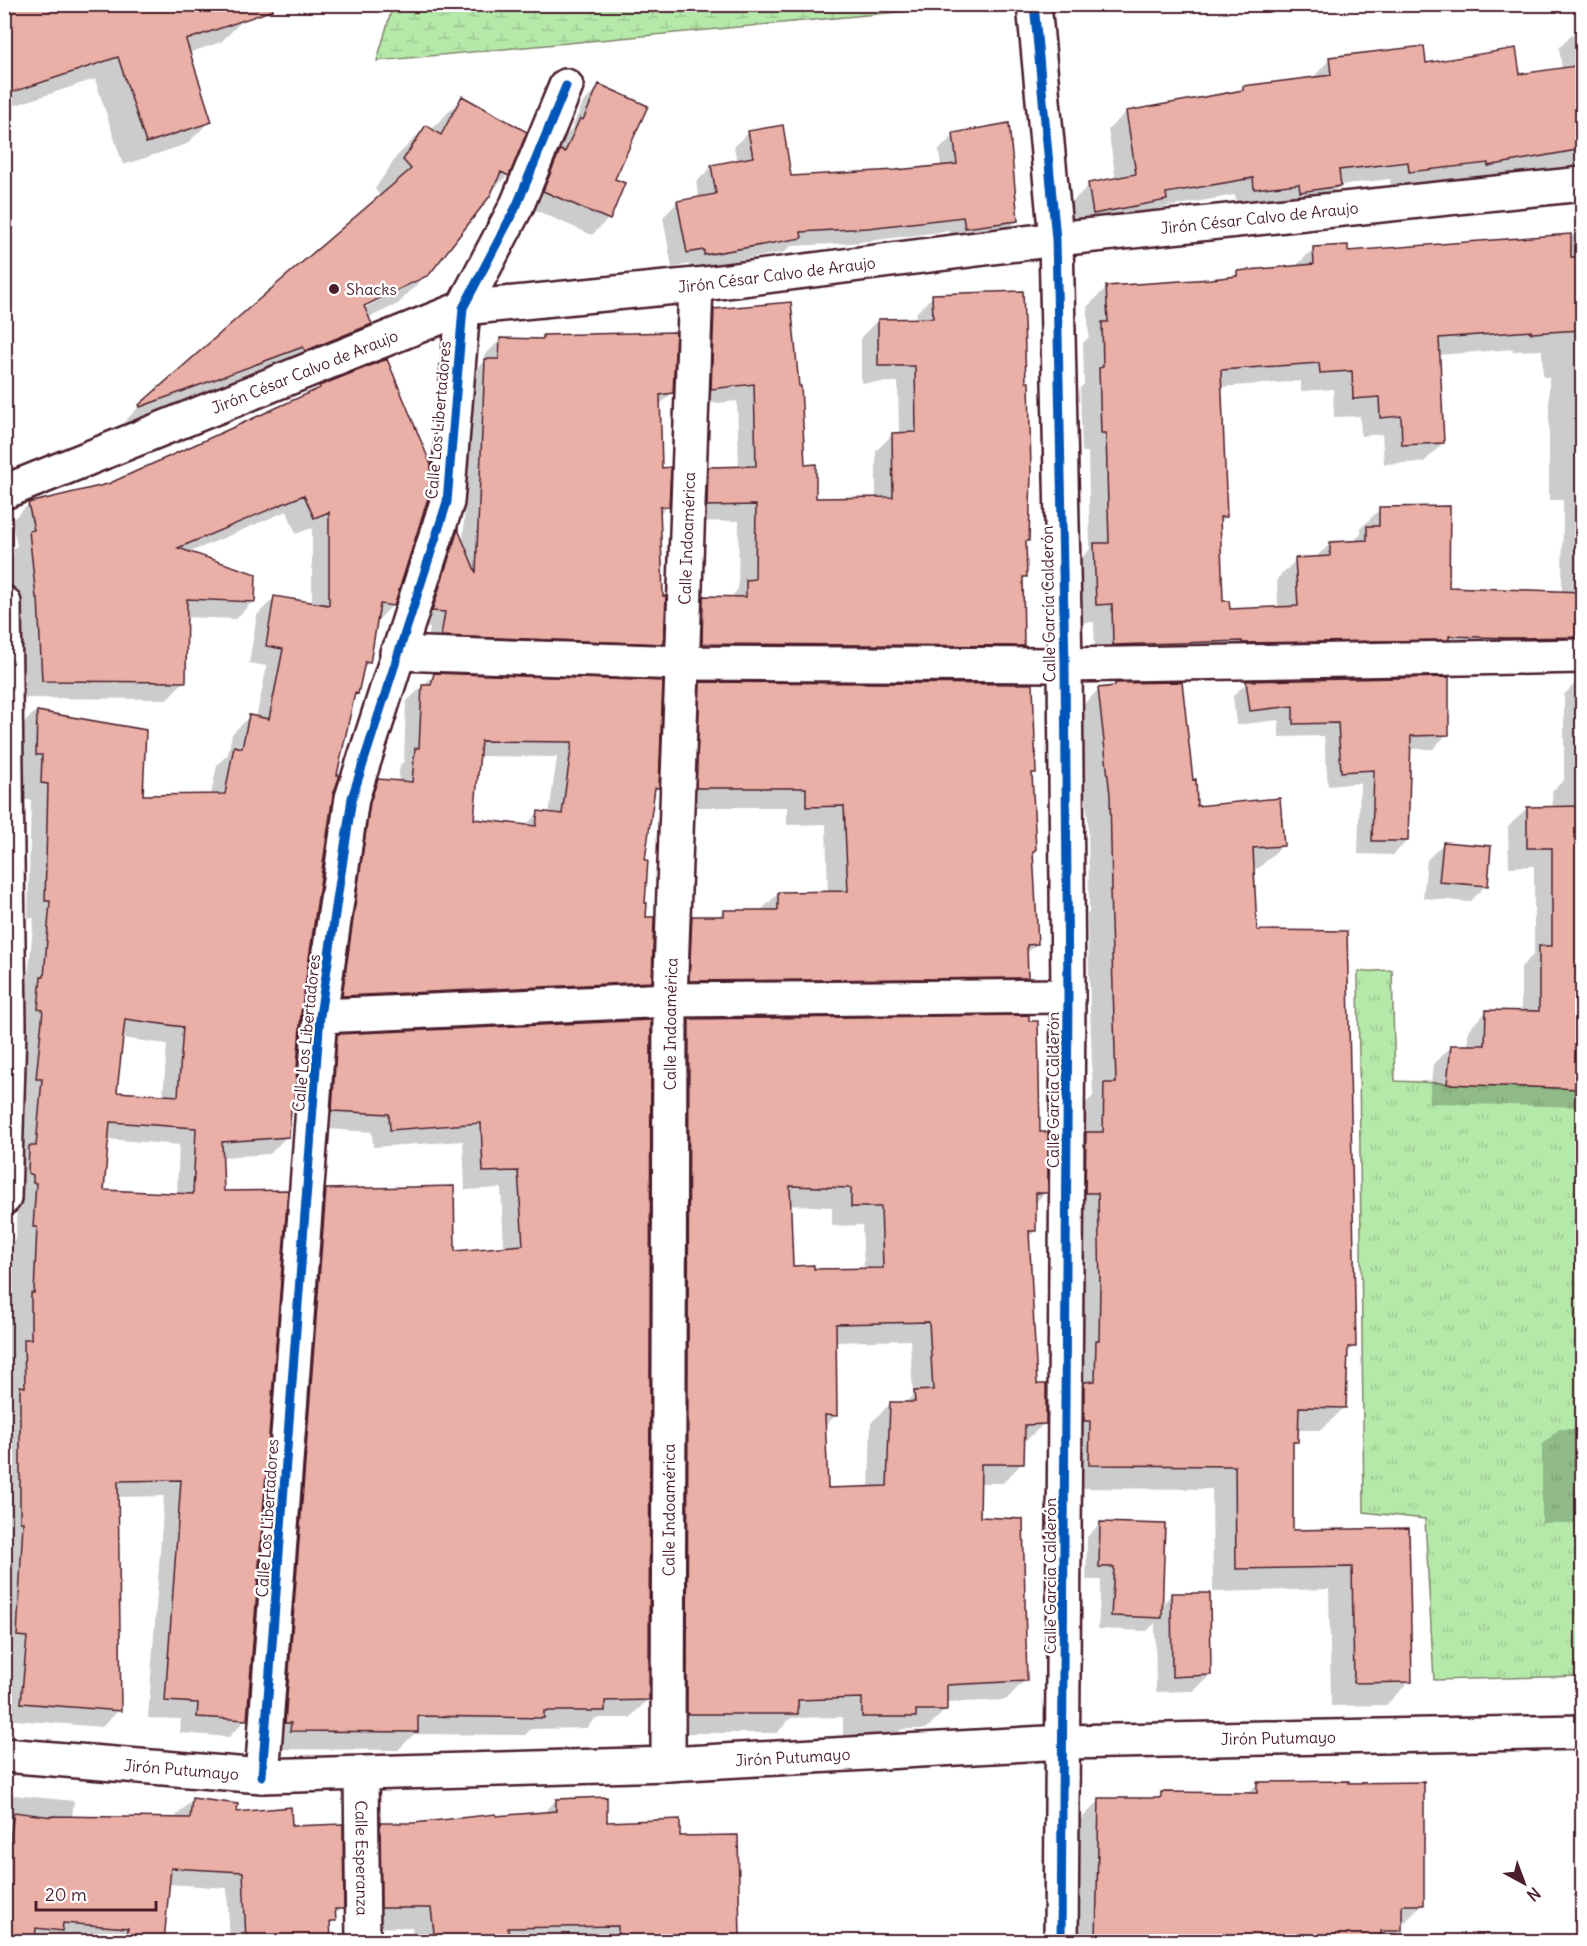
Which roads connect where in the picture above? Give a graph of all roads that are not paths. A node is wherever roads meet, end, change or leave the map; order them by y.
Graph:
1 (1034, 4) edge
2 (566, 86) dead end
3 (1582, 184) edge
4 (1056, 239) junction
5 (696, 285) junction
6 (463, 308) junction
7 (4, 492) edge
8 (4, 603) edge
9 (398, 653) junction
10 (1582, 656) edge
11 (683, 663) junction
12 (1065, 665) junction
13 (1068, 996) junction
14 (670, 1000) junction
15 (320, 1016) junction
16 (4, 1198) edge
17 (1582, 1732) edge
18 (1064, 1742) junction
19 (4, 1755) edge
20 (668, 1764) junction
21 (361, 1774) junction
22 (262, 1776) junction
23 (363, 1941) edge
24 (1061, 1941) edge

1 - 4 street, Calle García Calderón
2 - 6 street
3 - 4 street, Jirón César Calvo de Araujo
4 - 5 street, Jirón César Calvo de Araujo
4 - 12 street, Calle García Calderón
5 - 6 street, Jirón César Calvo de Araujo
5 - 11 street, Calle Indoamérica
6 - 7 street, Jirón César Calvo de Araujo
6 - 9 street, Calle Los Libertadores
8 - 16 street
9 - 11 street
9 - 15 street, Calle Los Libertadores
10 - 12 street
11 - 12 street
11 - 14 street, Calle Indoamérica
12 - 13 street, Calle García Calderón
13 - 14 street
13 - 18 street, Calle García Calderón
14 - 15 street
14 - 20 street, Calle Indoamérica
15 - 22 street, Calle Los Libertadores
17 - 18 street, Jirón Putumayo
18 - 20 street, Jirón Putumayo
18 - 24 street, Calle García Calderón
19 - 22 street, Jirón Putumayo
20 - 21 street, Jirón Putumayo
21 - 22 street, Jirón Putumayo
21 - 23 street, Calle Esperanza

